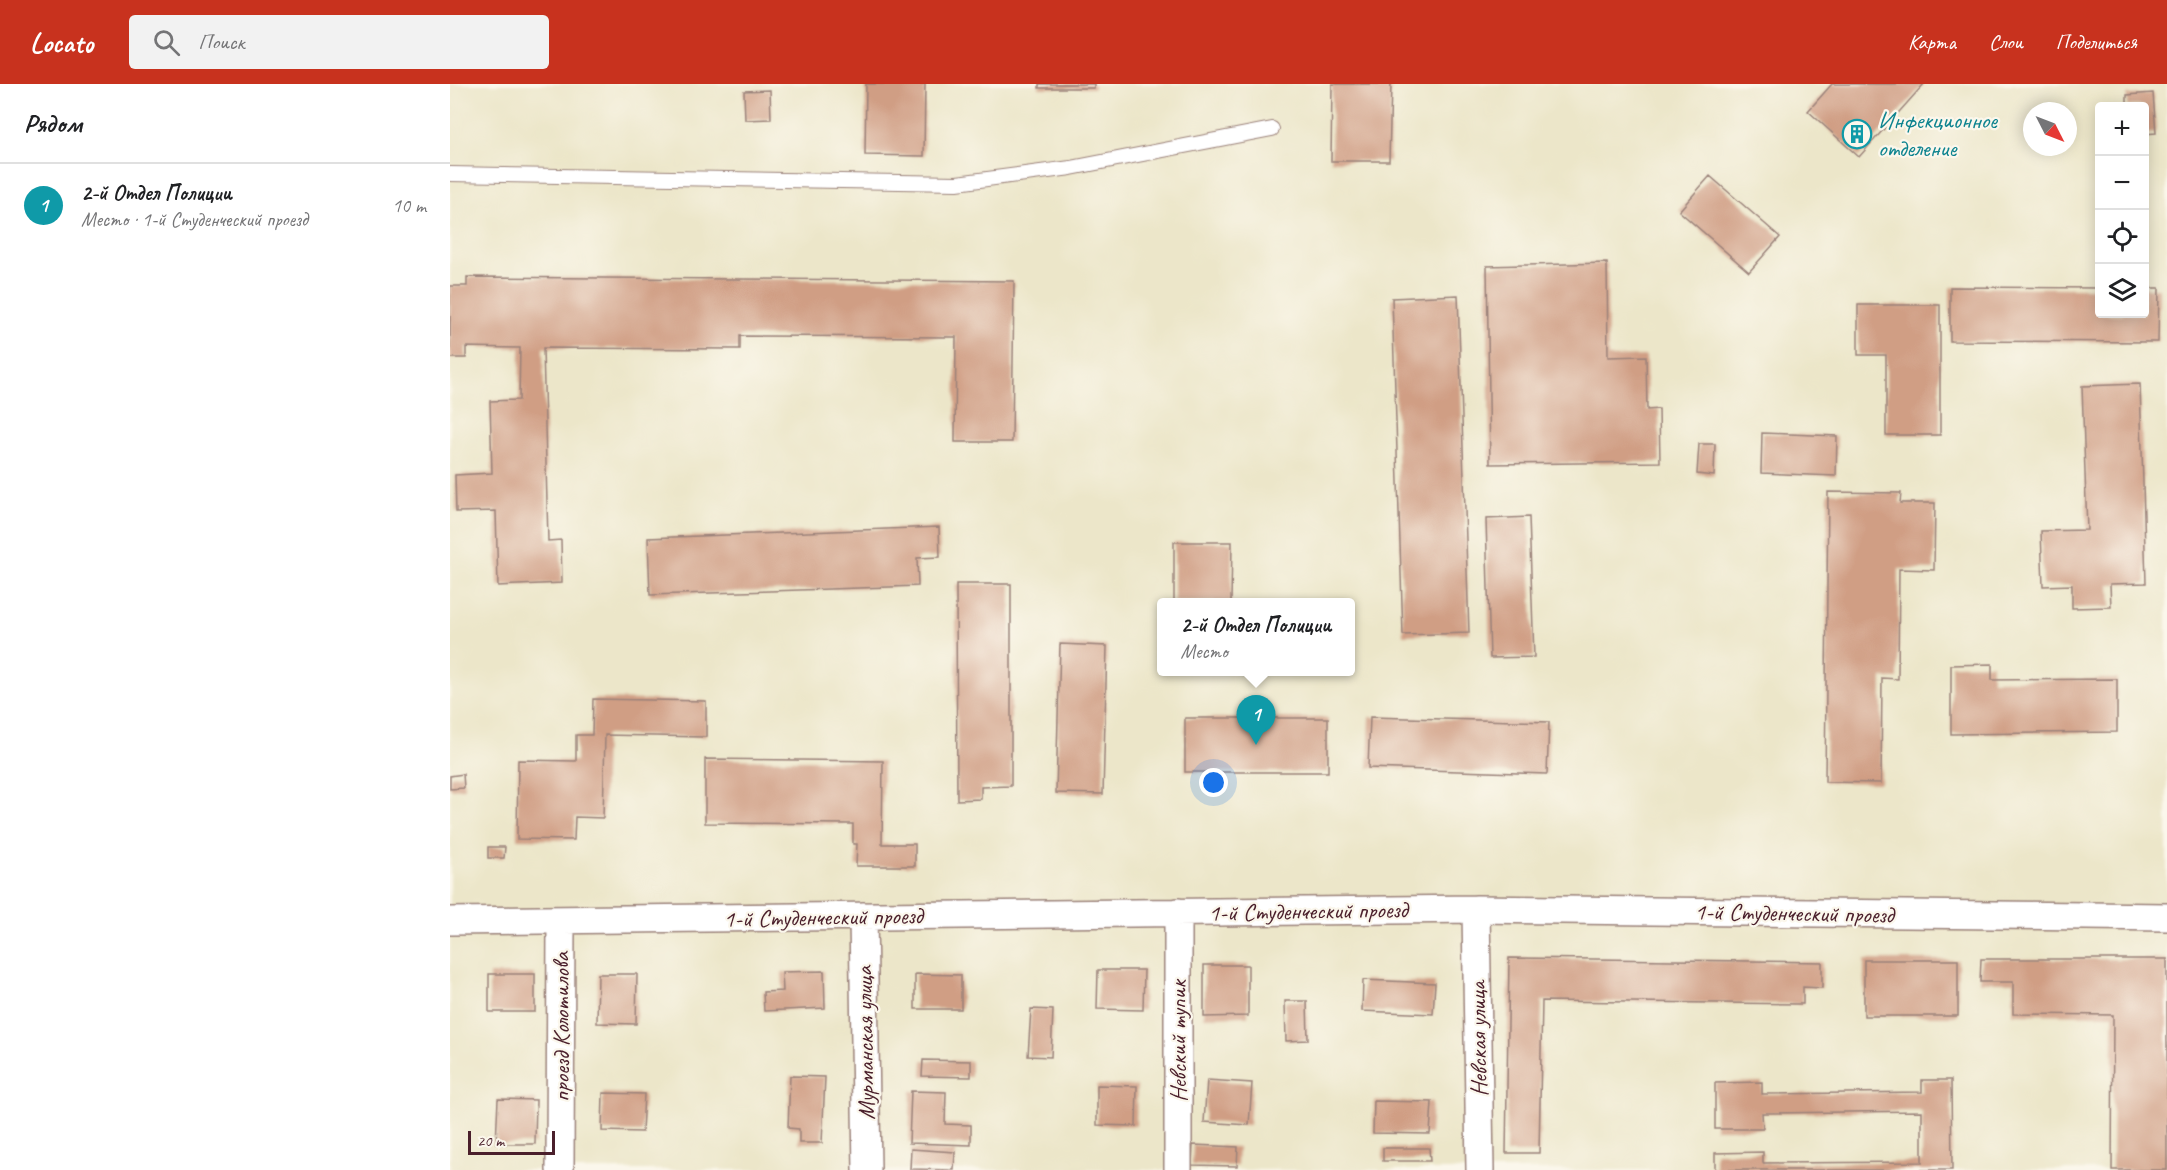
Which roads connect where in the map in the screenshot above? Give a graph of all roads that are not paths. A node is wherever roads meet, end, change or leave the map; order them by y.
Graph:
1 (1272, 129) dead end
2 (450, 174) edge
3 (1476, 909) junction
4 (1178, 912) junction
5 (863, 916) junction
6 (2167, 917) edge
7 (561, 920) junction
8 (450, 921) edge
9 (560, 1170) edge
10 (867, 1170) edge
11 (1178, 1170) edge
12 (1480, 1170) edge

1 - 2 lane
3 - 4 street, 1-й Студенческий проезд
3 - 6 street, 1-й Студенческий проезд
3 - 12 street, Невская улица
4 - 5 street, 1-й Студенческий проезд
4 - 11 street, Невский тупик
5 - 7 street, 1-й Студенческий проезд
5 - 10 street, Мурманская улица
7 - 8 street, 1-й Студенческий проезд
7 - 9 street, проезд Колотилова

